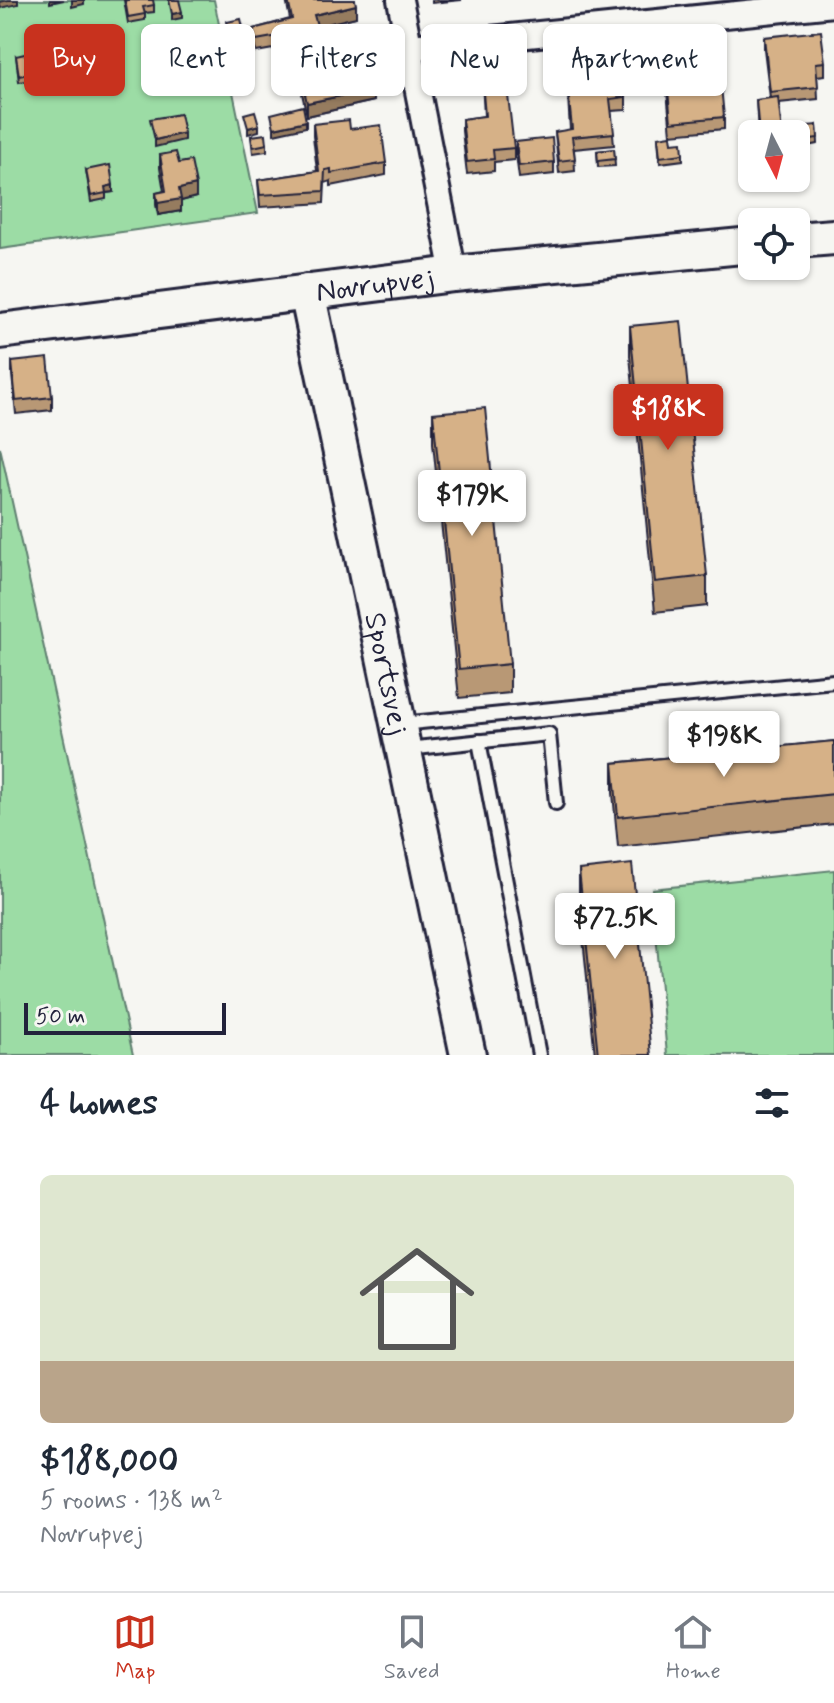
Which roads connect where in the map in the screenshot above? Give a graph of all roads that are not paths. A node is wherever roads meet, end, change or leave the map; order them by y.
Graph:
1 (400, 0) edge
2 (834, 4) edge
3 (411, 47) junction
4 (834, 237) edge
5 (810, 239) edge
6 (738, 246) edge
7 (454, 274) junction
8 (307, 292) junction
9 (0, 331) edge
10 (834, 681) edge
11 (401, 737) junction
12 (479, 741) junction
13 (556, 803) dead end
14 (468, 1055) edge
15 (539, 1055) edge

1 - 3 street
2 - 3 street
3 - 7 street
4 - 5 street
6 - 7 street, Novrupvej
7 - 8 street, Novrupvej
8 - 9 street, Novrupvej
8 - 11 street, Sportsvej
10 - 11 lane
11 - 12 lane
11 - 14 street, Sportsvej
12 - 13 lane
12 - 15 lane

